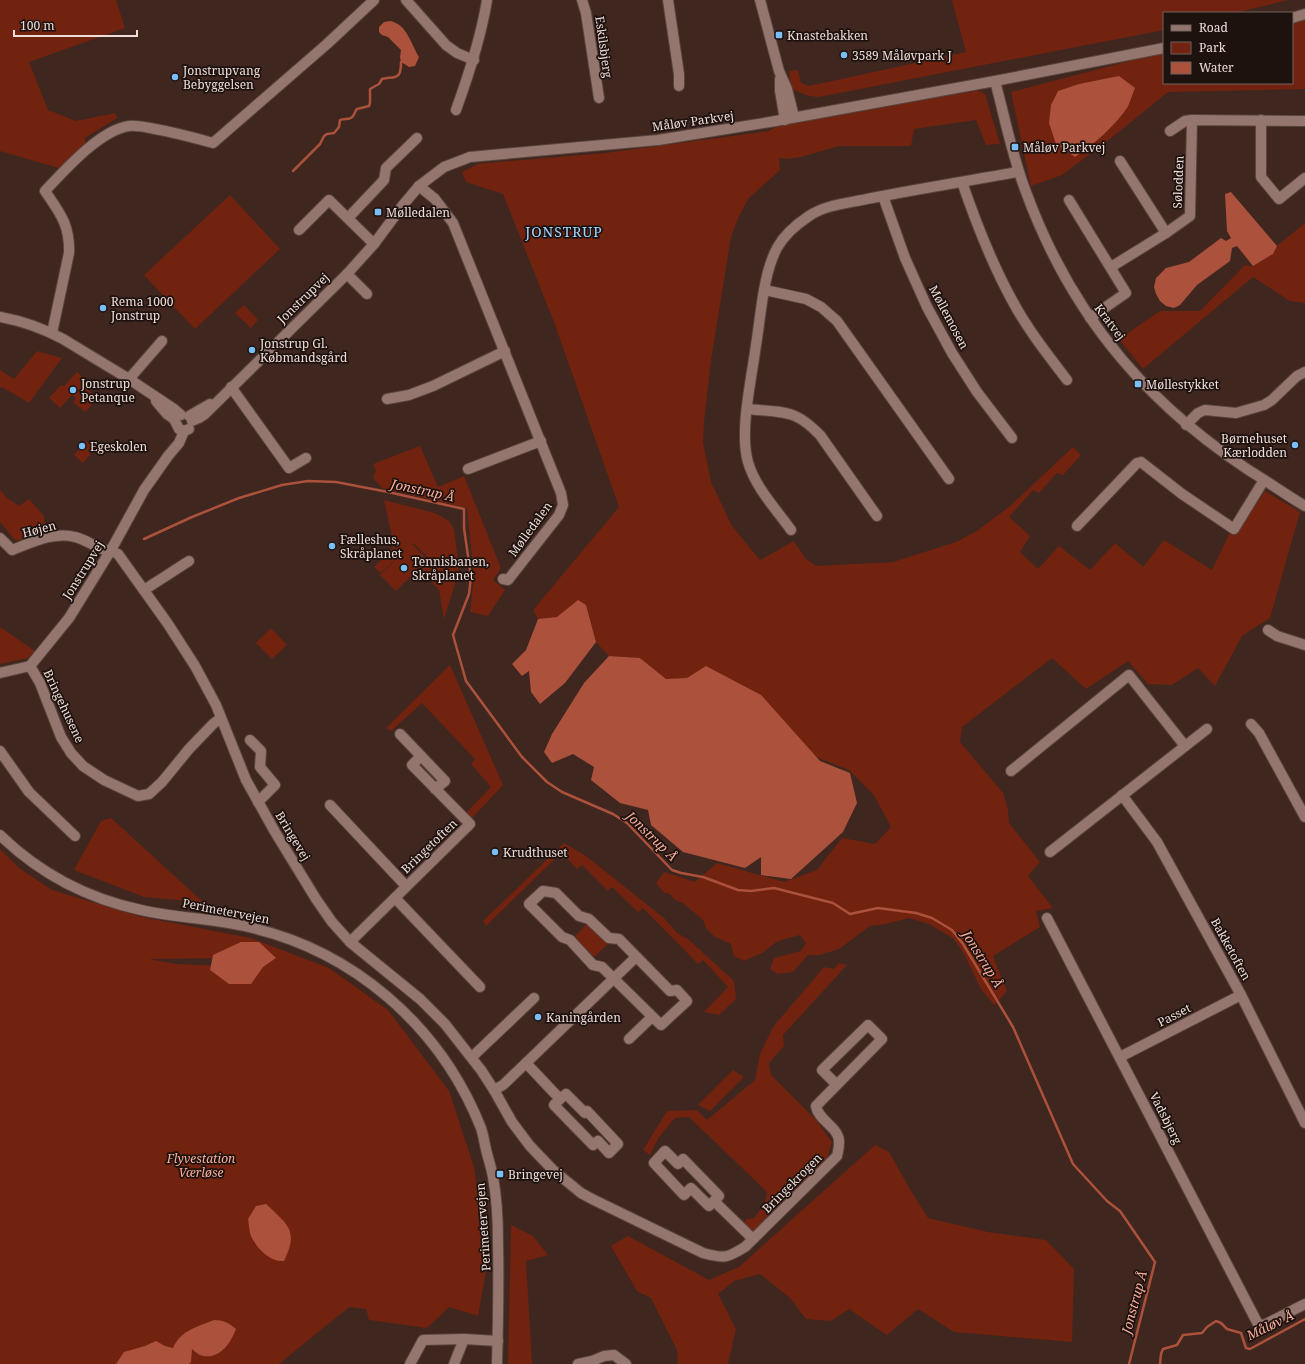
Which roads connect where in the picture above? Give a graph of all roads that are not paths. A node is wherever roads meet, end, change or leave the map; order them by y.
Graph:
1 (374, 0) edge
2 (406, 0) edge
3 (487, 0) edge
4 (582, 0) edge
5 (668, 0) edge
6 (760, 0) edge
7 (1305, 14) edge
8 (1293, 18) edge
9 (1163, 48) edge
10 (474, 60) junction
11 (995, 81) junction
12 (679, 86) dead end
13 (599, 98) dead end
14 (456, 110) dead end
15 (790, 118) junction
16 (1192, 120) junction
17 (1261, 120) junction
18 (1305, 121) edge
19 (1170, 131) dead end
20 (417, 138) dead end
21 (1120, 161) dead end
22 (1018, 172) junction
23 (1305, 178) edge
24 (962, 182) junction
25 (419, 186) junction
26 (884, 196) junction
27 (1069, 200) dead end
28 (348, 218) junction
29 (299, 230) dead end
30 (1166, 233) junction
31 (374, 244) junction
32 (1111, 267) junction
33 (347, 274) junction
34 (764, 290) junction
35 (367, 294) dead end
36 (0, 317) edge
37 (1090, 318) junction
38 (52, 333) junction
39 (162, 342) dead end
40 (505, 351) junction
41 (1305, 372) edge
42 (129, 379) junction
43 (1067, 380) dead end
44 (231, 387) junction
45 (387, 399) dead end
46 (747, 408) junction
47 (184, 422) junction
48 (1186, 425) junction
49 (1012, 438) dead end
50 (541, 440) junction
51 (306, 458) dead end
52 (468, 469) dead end
53 (948, 479) dead end
54 (1264, 480) junction
55 (1305, 506) edge
56 (877, 516) dead end
57 (1077, 526) dead end
58 (791, 530) dead end
59 (0, 538) edge
60 (111, 550) junction
61 (189, 561) dead end
62 (503, 579) dead end
63 (144, 590) junction
64 (1268, 630) dead end
65 (1305, 645) edge
66 (30, 666) junction
67 (0, 673) edge
68 (221, 718) junction
69 (1251, 724) dead end
70 (1207, 729) dead end
71 (400, 734) dead end
72 (250, 740) dead end
73 (1185, 746) junction
74 (0, 751) edge
75 (1010, 771) dead end
76 (1122, 796) junction
77 (258, 802) junction
78 (330, 806) dead end
79 (1305, 817) edge
80 (0, 835) edge
81 (75, 836) dead end
82 (1050, 852) dead end
83 (406, 886) junction
84 (395, 898) junction
85 (1047, 918) dead end
86 (350, 942) junction
87 (636, 956) junction
88 (614, 979) junction
89 (480, 986) dead end
90 (1241, 995) junction
91 (534, 998) dead end
92 (652, 1017) junction
93 (630, 1039) dead end
94 (472, 1057) junction
95 (1120, 1058) junction
96 (526, 1063) junction
97 (836, 1084) junction
98 (494, 1090) junction
99 (560, 1099) junction
100 (1305, 1123) edge
101 (714, 1201) junction
102 (753, 1239) junction
103 (729, 1257) joint
104 (1305, 1304) edge
105 (464, 1339) junction
106 (498, 1341) junction
107 (410, 1364) edge
108 (454, 1364) edge
109 (497, 1364) edge
110 (578, 1364) edge
111 (626, 1364) edge

1 - 38 street
2 - 10 street
3 - 10 street
4 - 13 street, Eskilsbjerg
5 - 12 street
6 - 15 street
7 - 8 street
9 - 11 street, Måløv Parkvej
10 - 14 street
11 - 15 street, Måløv Parkvej
11 - 22 street, Kratvej
15 - 25 street, Måløv Parkvej
16 - 17 street
16 - 19 street
16 - 30 street, Sølodden
17 - 18 street
17 - 23 street
20 - 28 street
21 - 30 street, Sølodden
22 - 24 street
22 - 37 street, Kratvej
24 - 26 street
24 - 43 street
25 - 31 street, Jonstrupvej
25 - 40 street, Mølledalen
26 - 34 street
26 - 49 street, Møllemosen
27 - 32 street
28 - 29 street
28 - 31 street
30 - 32 street, Sølodden
31 - 33 street, Jonstrupvej
32 - 37 street
33 - 35 street
33 - 44 street, Jonstrupvej
34 - 46 street
34 - 53 street
36 - 38 street
37 - 48 street, Kratvej
38 - 42 street
39 - 42 street
40 - 45 street
40 - 50 street, Mølledalen
41 - 48 street
42 - 47 street
44 - 47 street, Jonstrupvej
44 - 51 street
46 - 56 street
46 - 58 street
47 - 60 street, Jonstrupvej
48 - 54 street, Kratvej
50 - 52 street
50 - 62 street, Mølledalen
54 - 55 street, Kratvej
54 - 57 street
59 - 60 street, Højen
60 - 63 street, Bringevej
60 - 66 street, Jonstrupvej
61 - 63 street
63 - 68 street, Bringevej
64 - 65 street
66 - 67 street
66 - 68 street, Bringehusene
68 - 77 street, Bringevej
69 - 79 street
70 - 73 street
71 - 83 street, Bringetoften
72 - 77 street
73 - 75 street
73 - 76 street
74 - 81 street
76 - 82 street
76 - 90 street, Bakketoften
77 - 86 street, Bringevej
78 - 83 street, Bringetoften
80 - 106 street, Perimetervejen
83 - 84 street, Bringetoften
84 - 86 street, Bringetoften
84 - 89 street
85 - 95 street, Vadsbjerg
86 - 94 street, Bringevej
87 - 88 street
87 - 88 street
87 - 92 street
88 - 92 street
88 - 96 street
90 - 95 street, Passet
90 - 100 street, Bakketoften
91 - 94 street
92 - 93 street
94 - 98 street, Bringevej
95 - 104 street, Vadsbjerg
96 - 98 street
96 - 99 street
97 - 97 street, Bringekrogen
97 - 102 street, Bringekrogen
98 - 103 street, Bringevej
99 - 99 street
101 - 101 street
101 - 102 street
102 - 103 street, Bringekrogen
105 - 106 street
105 - 107 street
105 - 108 street
106 - 109 street, Perimetervejen
110 - 111 street

